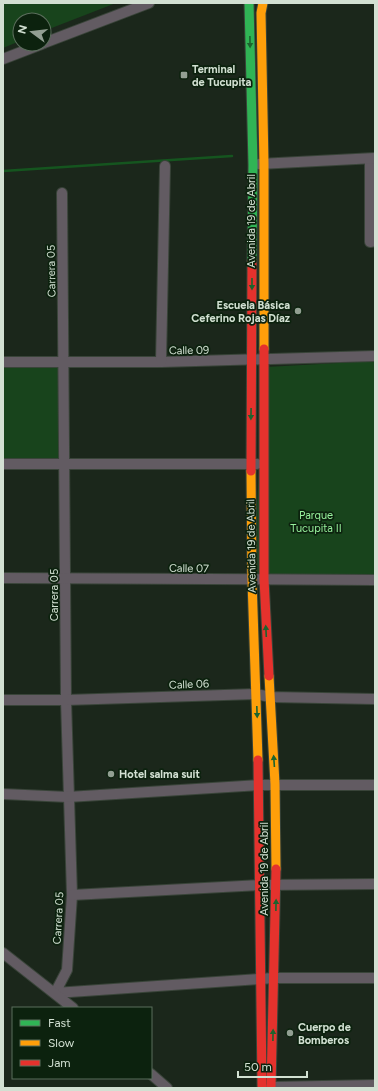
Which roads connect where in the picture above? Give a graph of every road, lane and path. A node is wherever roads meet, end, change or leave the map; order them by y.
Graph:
1 (149, 3) edge
2 (249, 3) edge
3 (263, 3) edge
4 (52, 41) edge
5 (22, 52) edge
6 (3, 59) edge
7 (372, 158) edge
8 (264, 164) junction
9 (253, 165) junction
10 (166, 166) dead end
11 (62, 194) dead end
12 (375, 242) edge
13 (375, 356) edge
14 (263, 359) junction
15 (252, 360) junction
16 (63, 361) junction
17 (3, 362) edge
18 (161, 362) junction
19 (3, 464) edge
20 (65, 464) junction
21 (251, 464) junction
22 (262, 464) junction
23 (3, 578) edge
24 (66, 579) junction
25 (264, 579) junction
26 (252, 580) junction
27 (375, 580) edge
28 (256, 694) junction
29 (270, 697) junction
30 (375, 699) edge
31 (3, 700) edge
32 (66, 700) junction
33 (275, 784) junction
34 (259, 785) junction
35 (375, 785) edge
36 (3, 794) edge
37 (68, 797) junction
38 (375, 884) edge
39 (261, 885) junction
40 (276, 885) junction
41 (72, 895) junction
42 (3, 953) edge
43 (274, 978) junction
44 (375, 978) edge
45 (262, 979) junction
46 (55, 993) junction
47 (72, 1007) edge
48 (152, 1075) edge
49 (375, 1085) edge
50 (167, 1088) edge
51 (268, 1088) edge

1 - 4 street
2 -> 9 street, Avenida 19 de Abril
3 - 8 street, Avenida 19 de Abril
5 - 6 street
7 - 8 street
7 - 12 street
8 - 9 street
8 - 14 street, Avenida 19 de Abril
9 -> 15 street, Avenida 19 de Abril
10 - 18 street
11 - 16 street, Carrera 05
13 - 14 street, Calle 09
14 - 15 street, Calle 09
14 - 22 street, Avenida 19 de Abril
15 - 18 street, Calle 09
15 -> 21 street, Avenida 19 de Abril
16 - 17 street, Calle 09
16 - 18 street, Calle 09
16 - 20 street, Carrera 05
19 - 20 street
20 - 21 street
20 - 24 street, Carrera 05
21 - 22 street
21 - 26 street, Avenida 19 de Abril
22 - 25 street, Avenida 19 de Abril
23 - 24 street, Calle 07
24 - 26 street, Calle 07
24 - 32 street, Carrera 05
25 - 26 street, Calle 07
25 - 27 street, Calle 07
29 -> 25 street, Avenida 19 de Abril
26 - 28 street, Avenida 19 de Abril
28 - 29 street, Calle 06
28 - 32 street, Calle 06
28 -> 34 street, Avenida 19 de Abril
29 - 30 street, Calle 06
33 -> 29 street, Avenida 19 de Abril
31 - 32 street, Calle 06
32 - 37 street, Carrera 05
33 - 34 street
33 - 35 street
33 - 40 street, Avenida 19 de Abril
34 - 37 street
34 - 39 street, Avenida 19 de Abril
36 - 37 street
37 - 41 street, Carrera 05
38 - 40 street
39 - 40 street
39 - 41 street
39 - 45 street, Avenida 19 de Abril
43 -> 40 street, Avenida 19 de Abril
41 - 46 street, Carrera 05
42 - 46 street
43 - 44 street
43 - 45 street
51 -> 43 street, Avenida 19 de Abril
45 - 46 street
45 - 51 street, Avenida 19 de Abril
46 - 47 street
48 - 50 street
49 - 51 street

